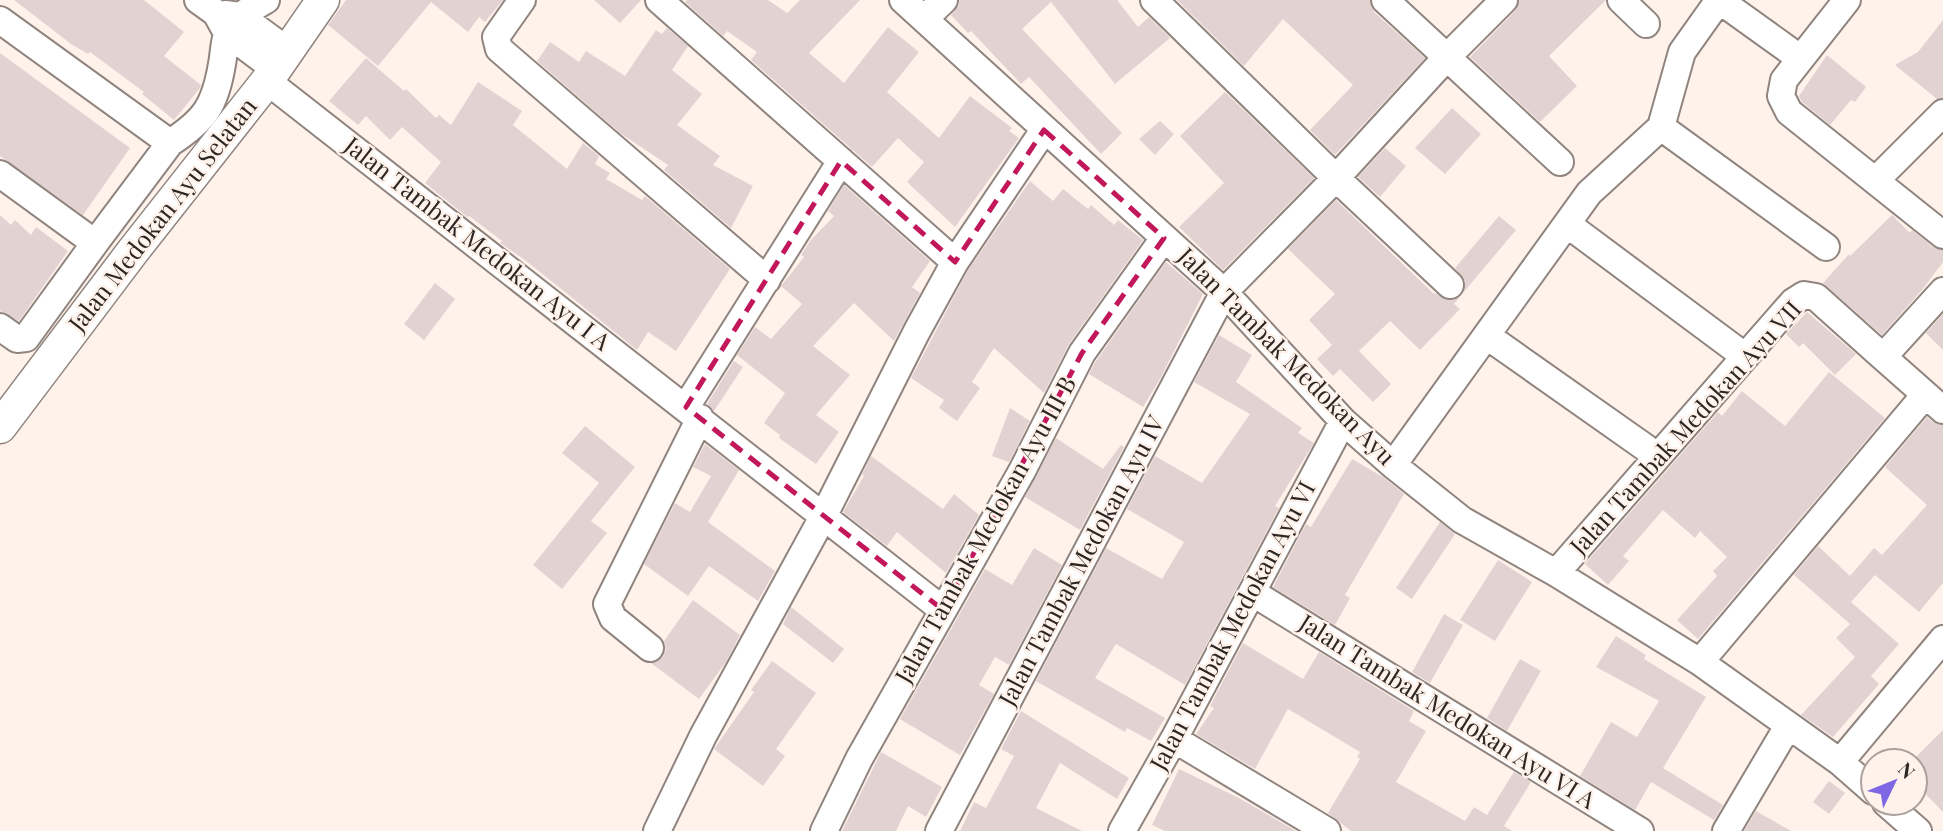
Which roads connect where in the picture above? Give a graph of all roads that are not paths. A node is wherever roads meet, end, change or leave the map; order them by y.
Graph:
1 (265, 0) edge
2 (323, 0) edge
3 (522, 0) edge
4 (659, 0) edge
5 (904, 0) edge
6 (944, 0) edge
7 (1154, 0) edge
8 (1385, 0) edge
9 (1504, 0) edge
10 (1621, 0) edge
11 (1719, 0) edge
12 (1847, 0) edge
13 (220, 15) edge
14 (924, 19) junction
15 (0, 20) edge
16 (1646, 24) dead end
17 (1790, 51) dead end
18 (1446, 58) junction
19 (277, 67) junction
20 (1943, 113) edge
21 (1661, 127) junction
22 (1044, 130) junction
23 (170, 143) junction
24 (841, 161) junction
25 (1560, 162) dead end
26 (0, 174) edge
27 (1336, 178) junction
28 (1876, 180) junction
29 (1567, 225) junction
30 (1943, 235) edge
31 (1164, 238) junction
32 (95, 243) junction
33 (1826, 247) dead end
34 (955, 262) junction
35 (767, 280) junction
36 (1450, 285) dead end
37 (1943, 291) edge
38 (1224, 292) junction
39 (8, 333) edge
40 (1487, 335) junction
41 (1735, 349) dead end
42 (1883, 357) junction
43 (1934, 402) edge
44 (693, 413) junction
45 (1343, 421) junction
46 (1, 424) edge
47 (1646, 448) dead end
48 (1393, 465) junction
49 (824, 515) junction
50 (1556, 573) junction
51 (1253, 593) junction
52 (943, 610) junction
53 (1943, 639) edge
54 (650, 648) dead end
55 (1700, 662) junction
56 (1788, 726) junction
57 (1174, 739) junction
58 (1840, 762) junction
59 (1859, 779) edge
60 (1902, 817) edge
61 (657, 831) edge
62 (824, 831) edge
63 (939, 831) edge
64 (1122, 831) edge
65 (1326, 831) edge
66 (1640, 831) edge
67 (1726, 831) edge
68 (1918, 831) edge

1 - 13 street
2 - 19 street, Jalan Medokan Ayu Selatan
3 - 35 street
4 - 24 street
5 - 14 street, Jalan Tambak Medokan Ayu
6 - 14 street
7 - 27 street
8 - 18 street
9 - 18 street, Jalan Tambak Medokan Ayu IV
10 - 16 street
11 - 17 street
11 - 21 street
12 - 28 street
13 - 19 street, Jalan Tambak Medokan Ayu I A
13 - 23 street
14 - 22 street, Jalan Tambak Medokan Ayu
15 - 23 street
18 - 25 street
18 - 27 street, Jalan Tambak Medokan Ayu IV
19 - 44 street, Jalan Tambak Medokan Ayu I A
19 - 46 street, Jalan Medokan Ayu Selatan
20 - 28 street
21 - 29 street
21 - 33 street
22 - 31 street, Jalan Tambak Medokan Ayu
22 - 34 street
23 - 32 street
24 - 34 street
24 - 35 street
26 - 32 street
27 - 36 street
27 - 38 street, Jalan Tambak Medokan Ayu IV
28 - 30 street
29 - 40 street
29 - 41 street
31 - 38 street, Jalan Tambak Medokan Ayu
31 - 52 street, Jalan Tambak Medokan Ayu III B
32 - 39 street
34 - 49 street
35 - 44 street
37 - 42 street
38 - 45 street, Jalan Tambak Medokan Ayu
38 - 63 street, Jalan Tambak Medokan Ayu IV
40 - 47 street
40 - 48 street
42 - 43 street
42 - 50 street, Jalan Tambak Medokan Ayu VII
43 - 55 street
44 - 49 street, Jalan Tambak Medokan Ayu I A
44 - 54 street
45 - 48 street, Jalan Tambak Medokan Ayu
45 - 51 street, Jalan Tambak Medokan Ayu VI
48 - 50 street, Jalan Tambak Medokan Ayu
49 - 52 street, Jalan Tambak Medokan Ayu I A
49 - 61 street
50 - 55 street, Jalan Tambak Medokan Ayu
51 - 57 street, Jalan Tambak Medokan Ayu VI
51 - 66 street, Jalan Tambak Medokan Ayu VI A
52 - 62 street, Jalan Tambak Medokan Ayu III B
53 - 58 street
55 - 56 street, Jalan Tambak Medokan Ayu
56 - 58 street, Jalan Tambak Medokan Ayu
56 - 67 street
57 - 64 street, Jalan Tambak Medokan Ayu VI
57 - 65 street
58 - 59 street, Jalan Tambak Medokan Ayu
60 - 68 street

